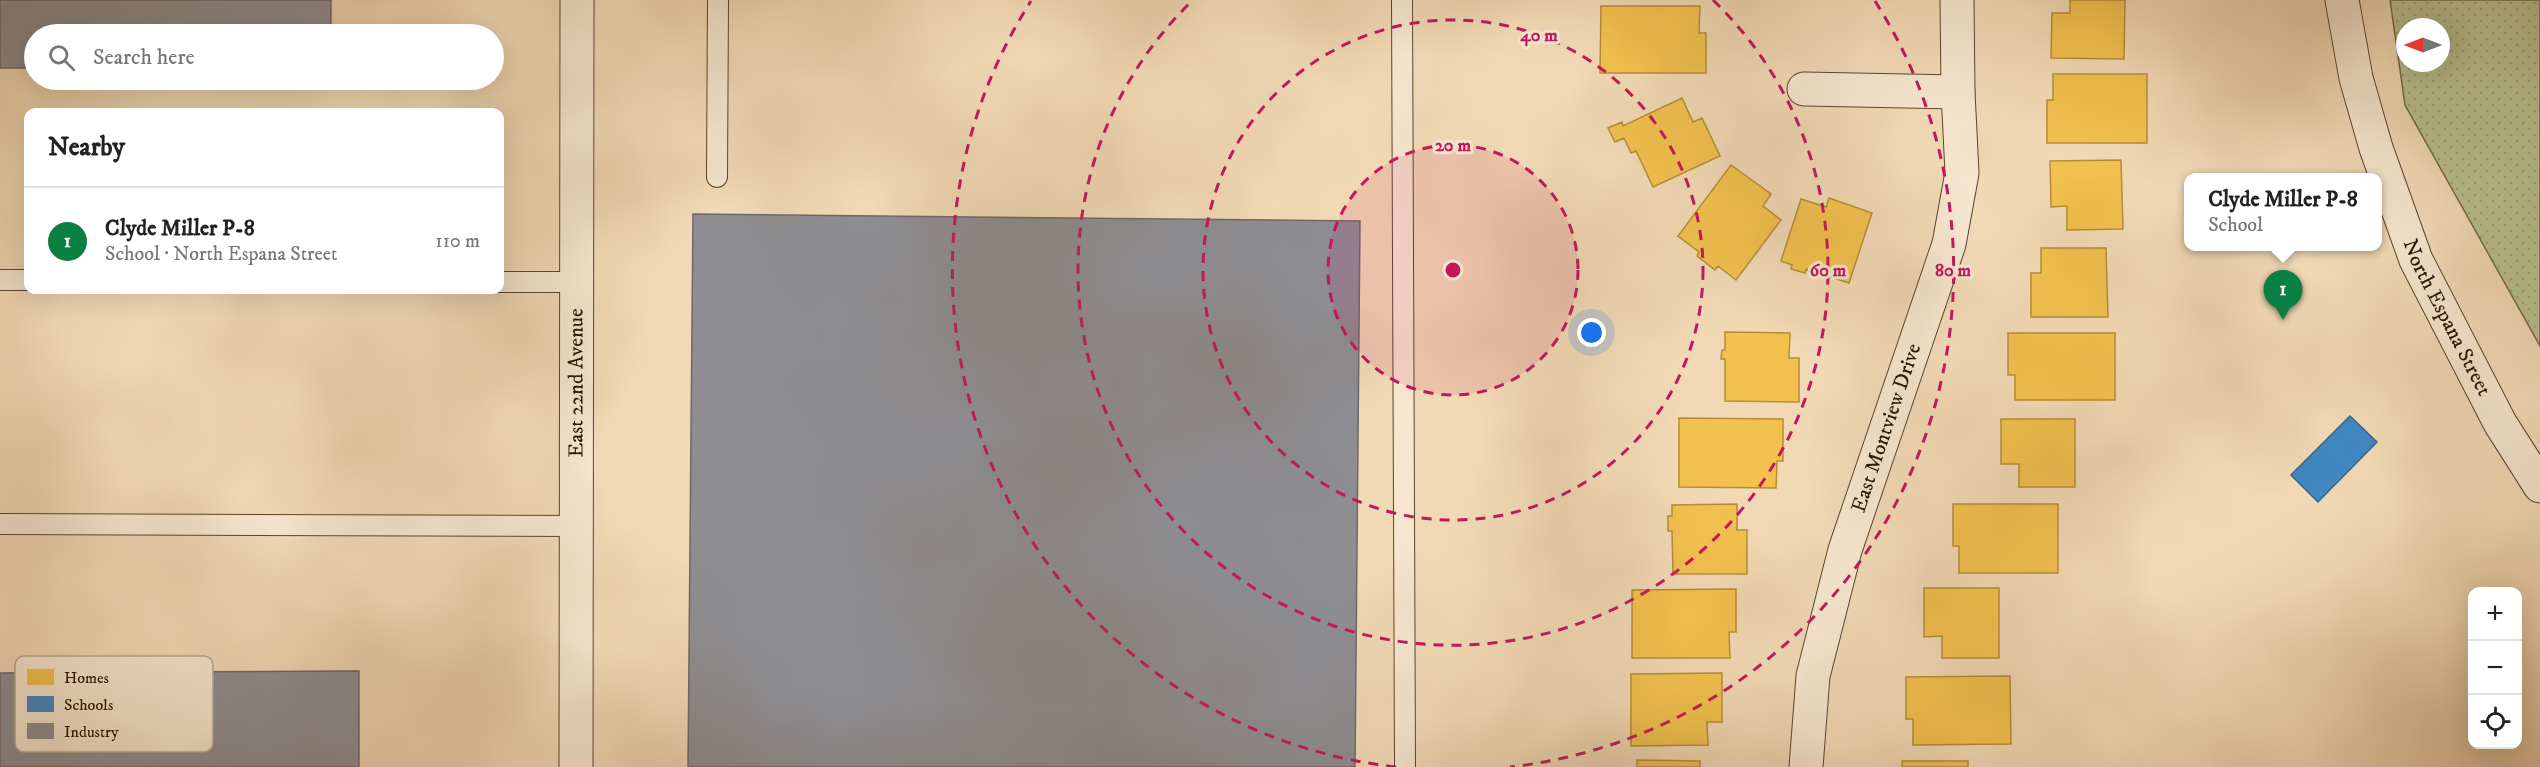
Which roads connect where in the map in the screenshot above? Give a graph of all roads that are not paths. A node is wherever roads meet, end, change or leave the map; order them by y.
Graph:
1 (577, 0) edge
2 (718, 0) edge
3 (1402, 0) edge
4 (1957, 0) edge
5 (2342, 0) edge
6 (1804, 89) dead end
7 (1958, 92) junction
8 (717, 177) dead end
9 (0, 280) edge
10 (24, 280) edge
11 (504, 282) edge
12 (576, 282) junction
13 (2540, 486) edge
14 (0, 524) edge
15 (577, 526) junction
16 (576, 767) edge
17 (1405, 767) edge
18 (1806, 767) edge

1 - 12 street, East 22nd Avenue
2 - 8 lane
3 - 17 lane
4 - 7 street, East Montview Drive
5 - 13 street, North Espana Street
6 - 7 street
7 - 18 street, East Montview Drive
9 - 10 lane
11 - 12 lane
12 - 15 street, East 22nd Avenue
14 - 15 lane
15 - 16 street, East 22nd Avenue

